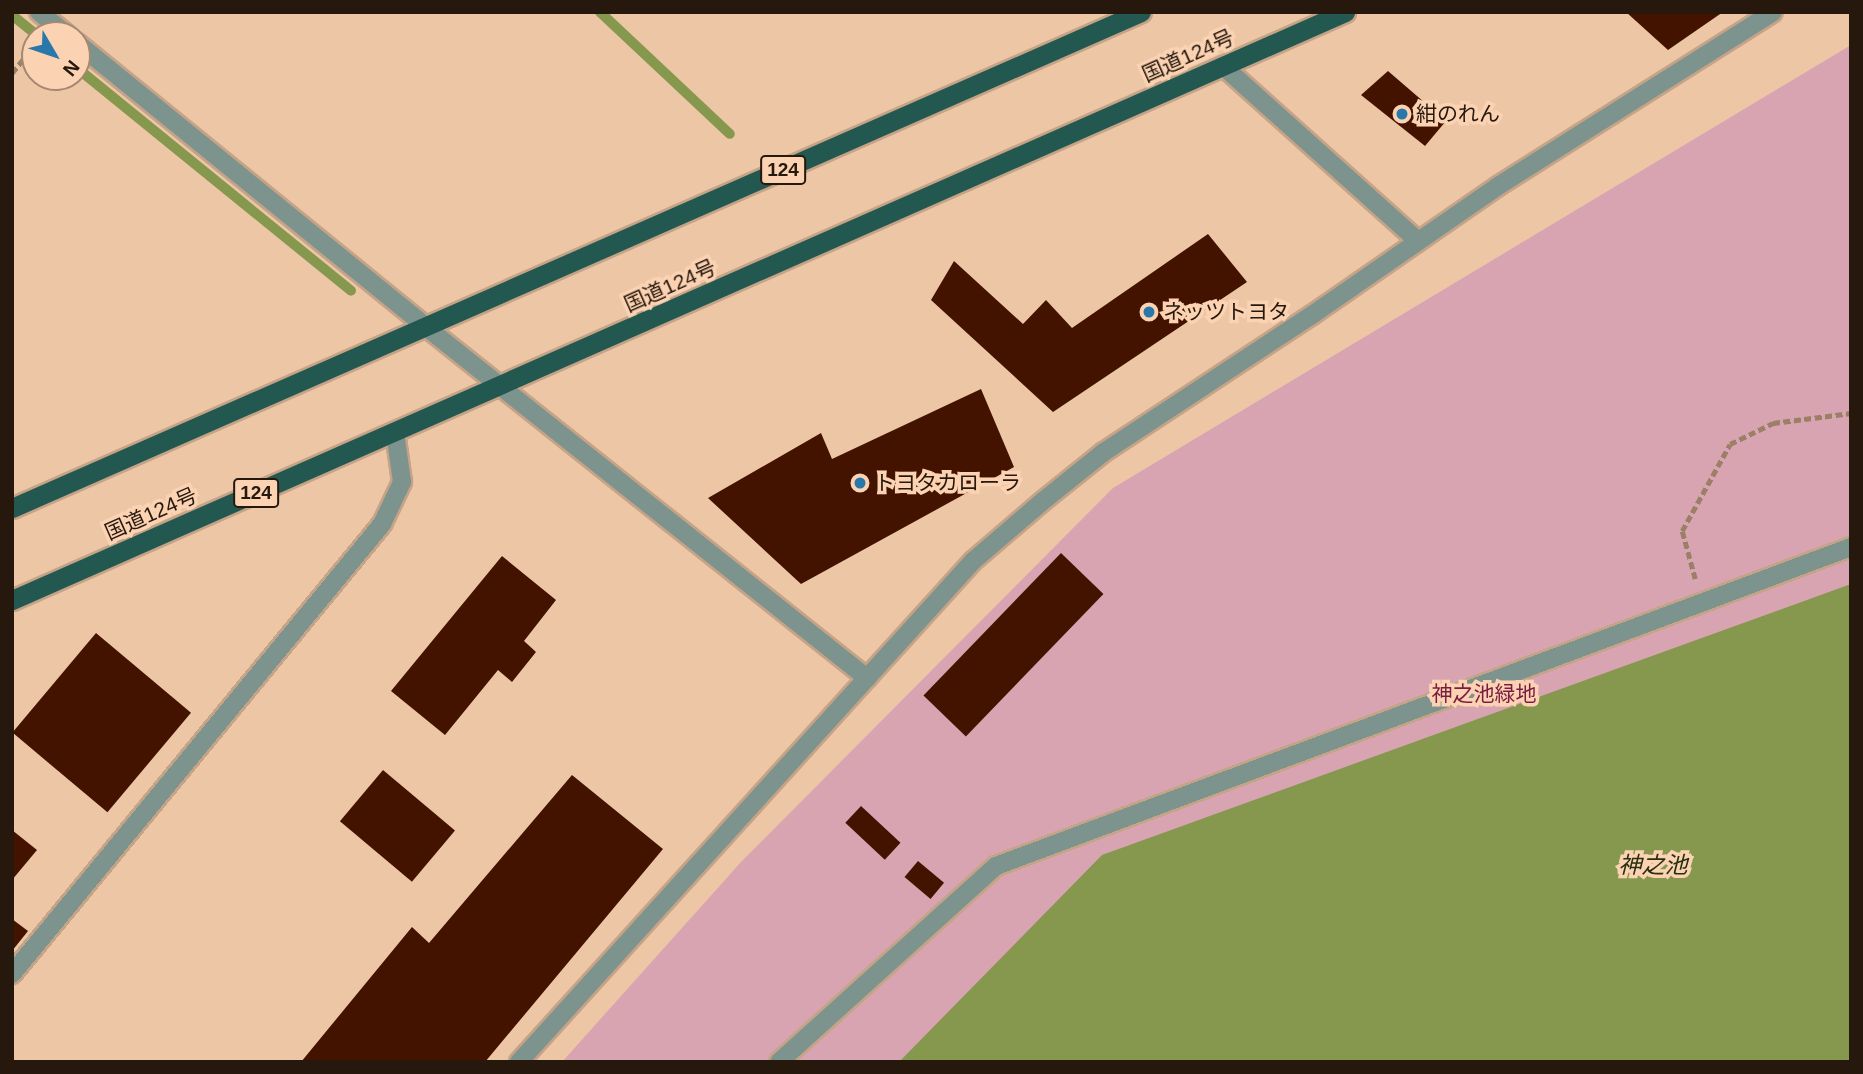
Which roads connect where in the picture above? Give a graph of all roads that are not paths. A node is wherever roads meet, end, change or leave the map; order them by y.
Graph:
1 (1141, 12) edge
2 (1345, 12) edge
3 (1773, 12) edge
4 (91, 54) edge
5 (1223, 66) junction
6 (1418, 241) junction
7 (426, 327) junction
8 (499, 387) junction
9 (394, 432) junction
10 (12, 508) edge
11 (1851, 547) edge
12 (12, 600) edge
13 (867, 678) junction
14 (12, 974) edge
15 (519, 1062) edge
16 (779, 1062) edge

1 - 7 highway, 124
2 - 5 highway, 国道124号 / 124
3 - 6 street
4 - 7 street
5 - 6 street
5 - 8 highway, 国道124号 / 124
6 - 13 street
7 - 8 street
7 - 10 highway, 124
8 - 9 highway, 国道124号 / 124
8 - 13 street
9 - 12 highway, 国道124号 / 124
9 - 14 street
11 - 16 street
13 - 15 street

